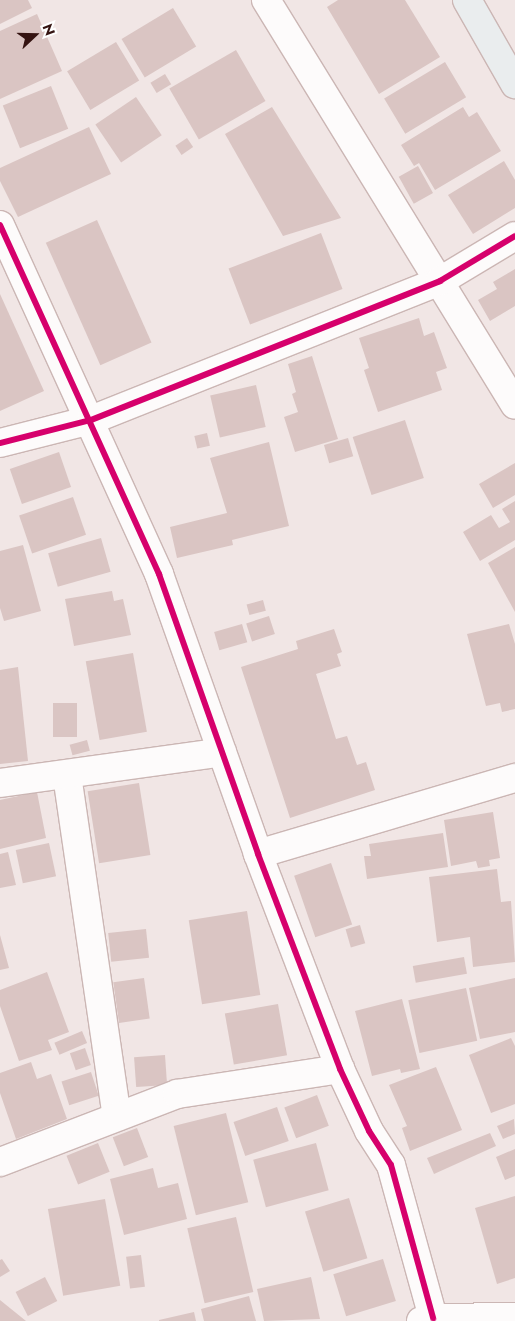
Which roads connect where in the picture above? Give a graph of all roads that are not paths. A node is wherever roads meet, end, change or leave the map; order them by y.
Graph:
1 (266, 0) edge
2 (467, 0) edge
3 (515, 84) edge
4 (0, 225) edge
5 (515, 236) edge
6 (440, 282) junction
7 (515, 405) edge
8 (91, 420) junction
9 (0, 443) edge
10 (222, 752) junction
11 (68, 775) junction
12 (515, 780) edge
13 (0, 783) edge
14 (258, 854) junction
15 (340, 1069) junction
16 (117, 1116) junction
17 (0, 1162) edge
18 (515, 1318) edge
19 (427, 1319) edge

1 - 6 street
2 - 3 street
4 - 8 street
5 - 6 street
6 - 7 street
6 - 8 street
8 - 9 street
8 - 10 street
10 - 11 street
10 - 14 street
11 - 13 street
11 - 16 street
12 - 14 street
14 - 15 street
15 - 16 street
15 - 19 street
16 - 17 street
18 - 19 street

